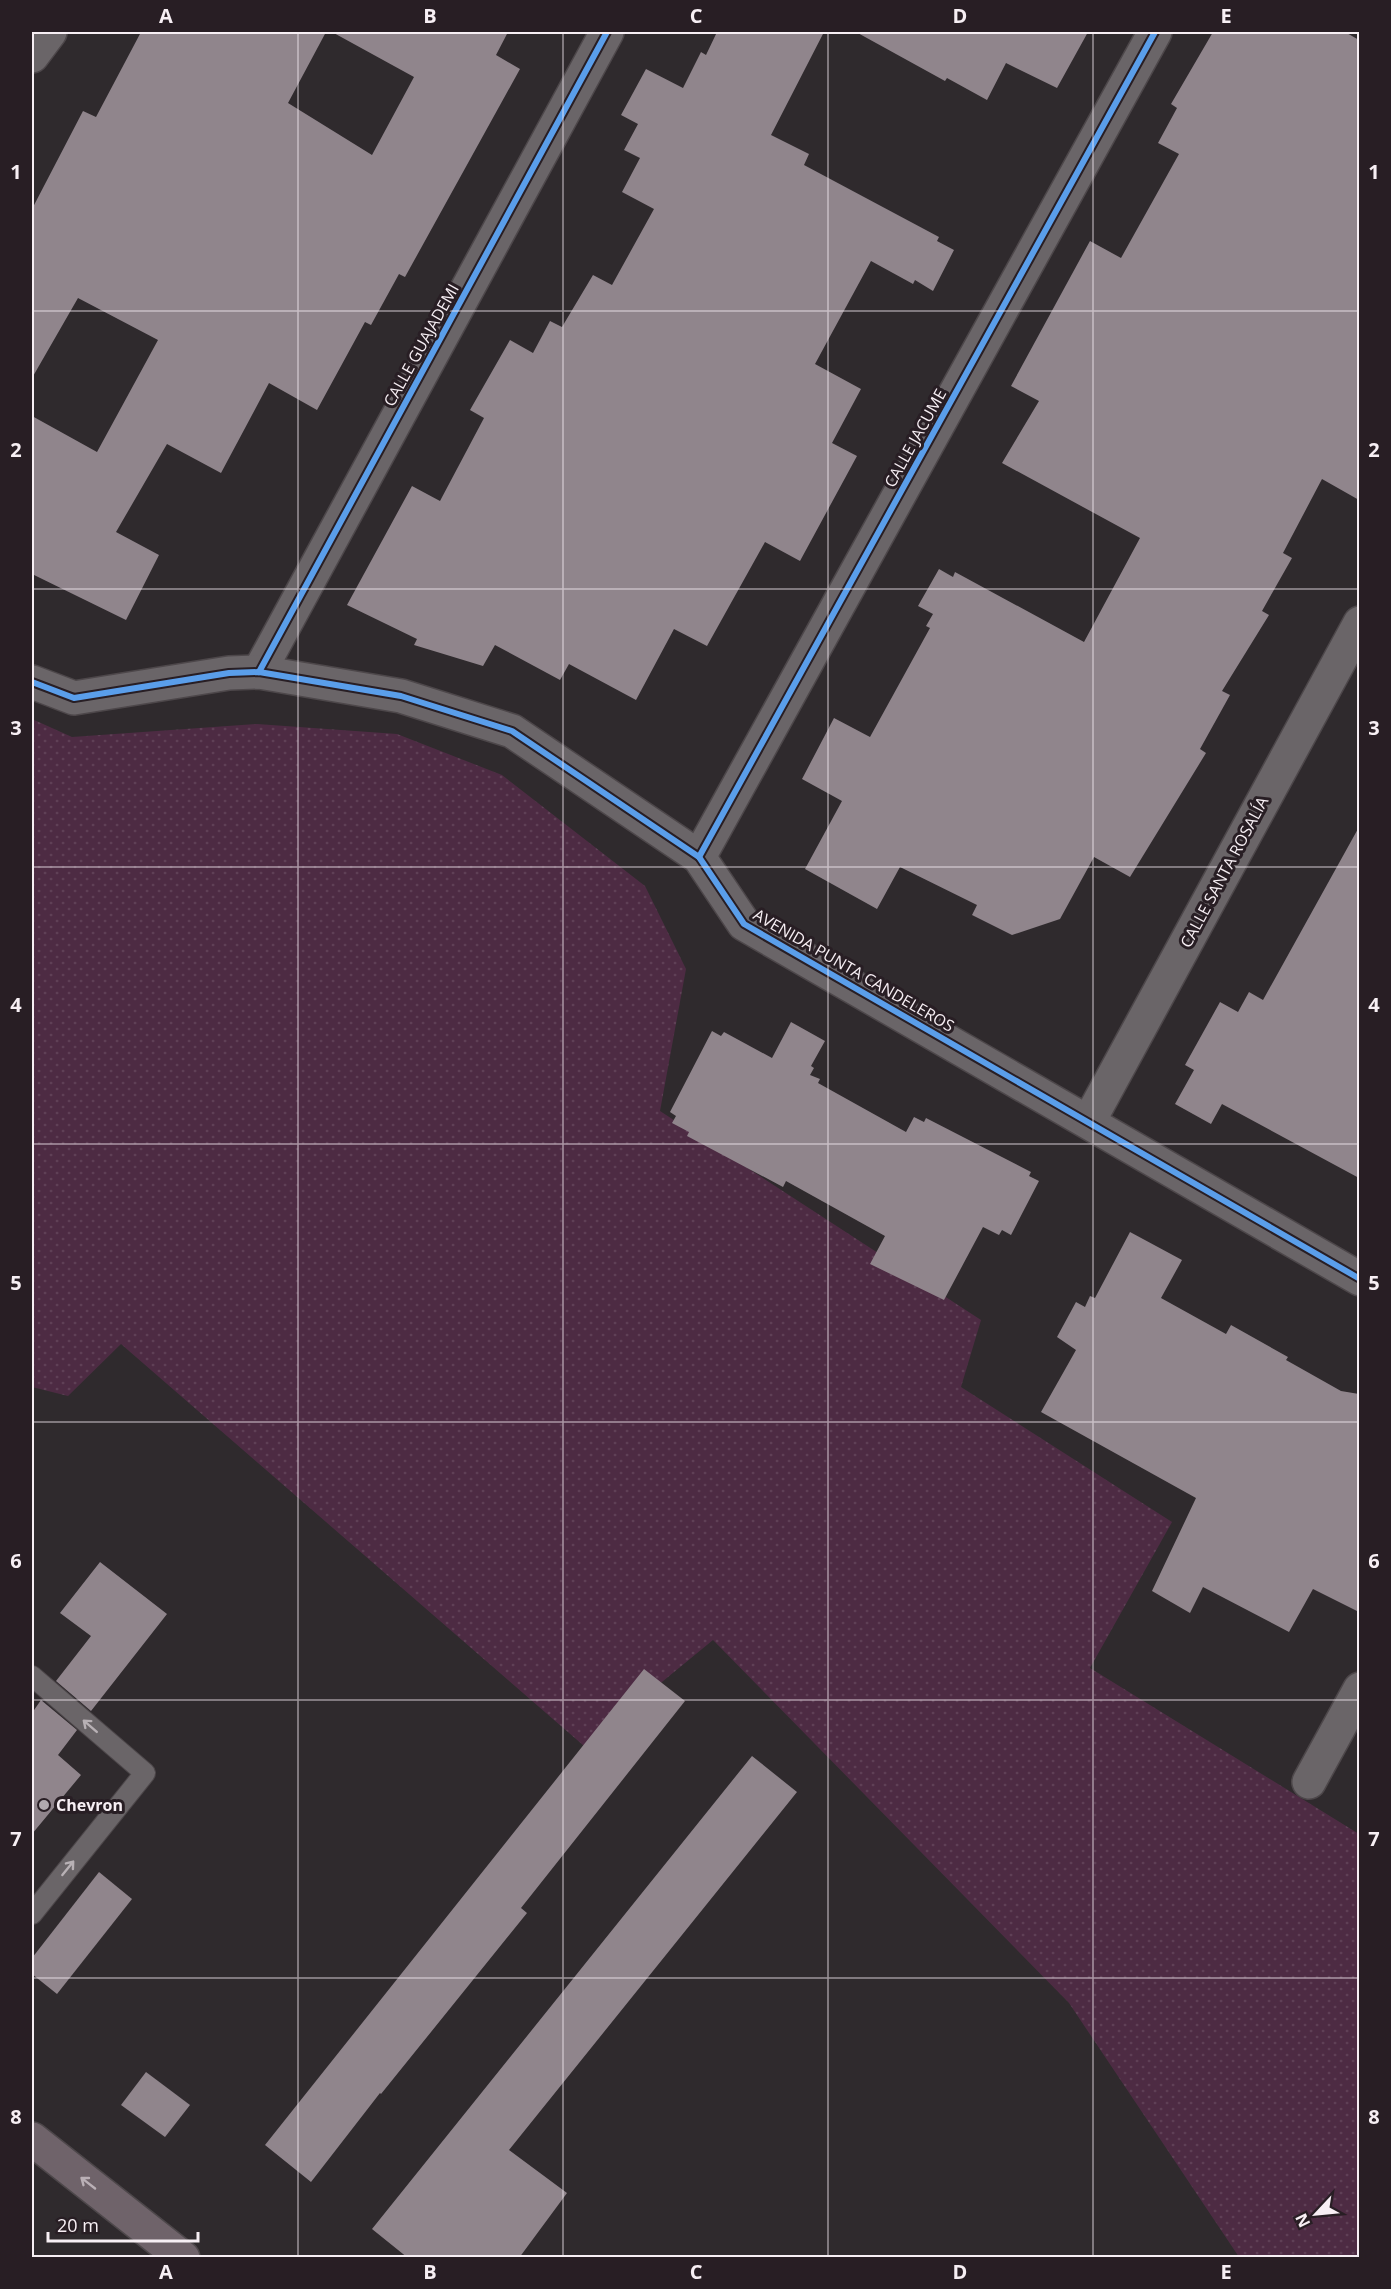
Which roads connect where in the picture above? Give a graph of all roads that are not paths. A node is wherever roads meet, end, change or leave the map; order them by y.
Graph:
1 (50, 32) edge
2 (607, 32) edge
3 (1155, 32) edge
4 (32, 56) edge
5 (1359, 623) edge
6 (259, 672) junction
7 (32, 682) edge
8 (699, 857) junction
9 (1089, 1121) junction
10 (1359, 1279) edge
11 (32, 1676) edge
12 (1359, 1689) edge
13 (1308, 1782) dead end
14 (32, 1914) edge
15 (32, 2139) edge
16 (183, 2258) edge

1 - 4 street
2 - 6 street, CALLE GUAJADEMI
3 - 8 street, CALLE JACUME
5 - 9 street, CALLE SANTA ROSALÍA
6 - 7 street, AVENIDA PUNTA CANDELEROS
6 - 8 street, AVENIDA PUNTA CANDELEROS
8 - 9 street, AVENIDA PUNTA CANDELEROS
9 - 10 street, AVENIDA PUNTA CANDELEROS
14 -> 11 lane
12 - 13 street
16 -> 15 main road

